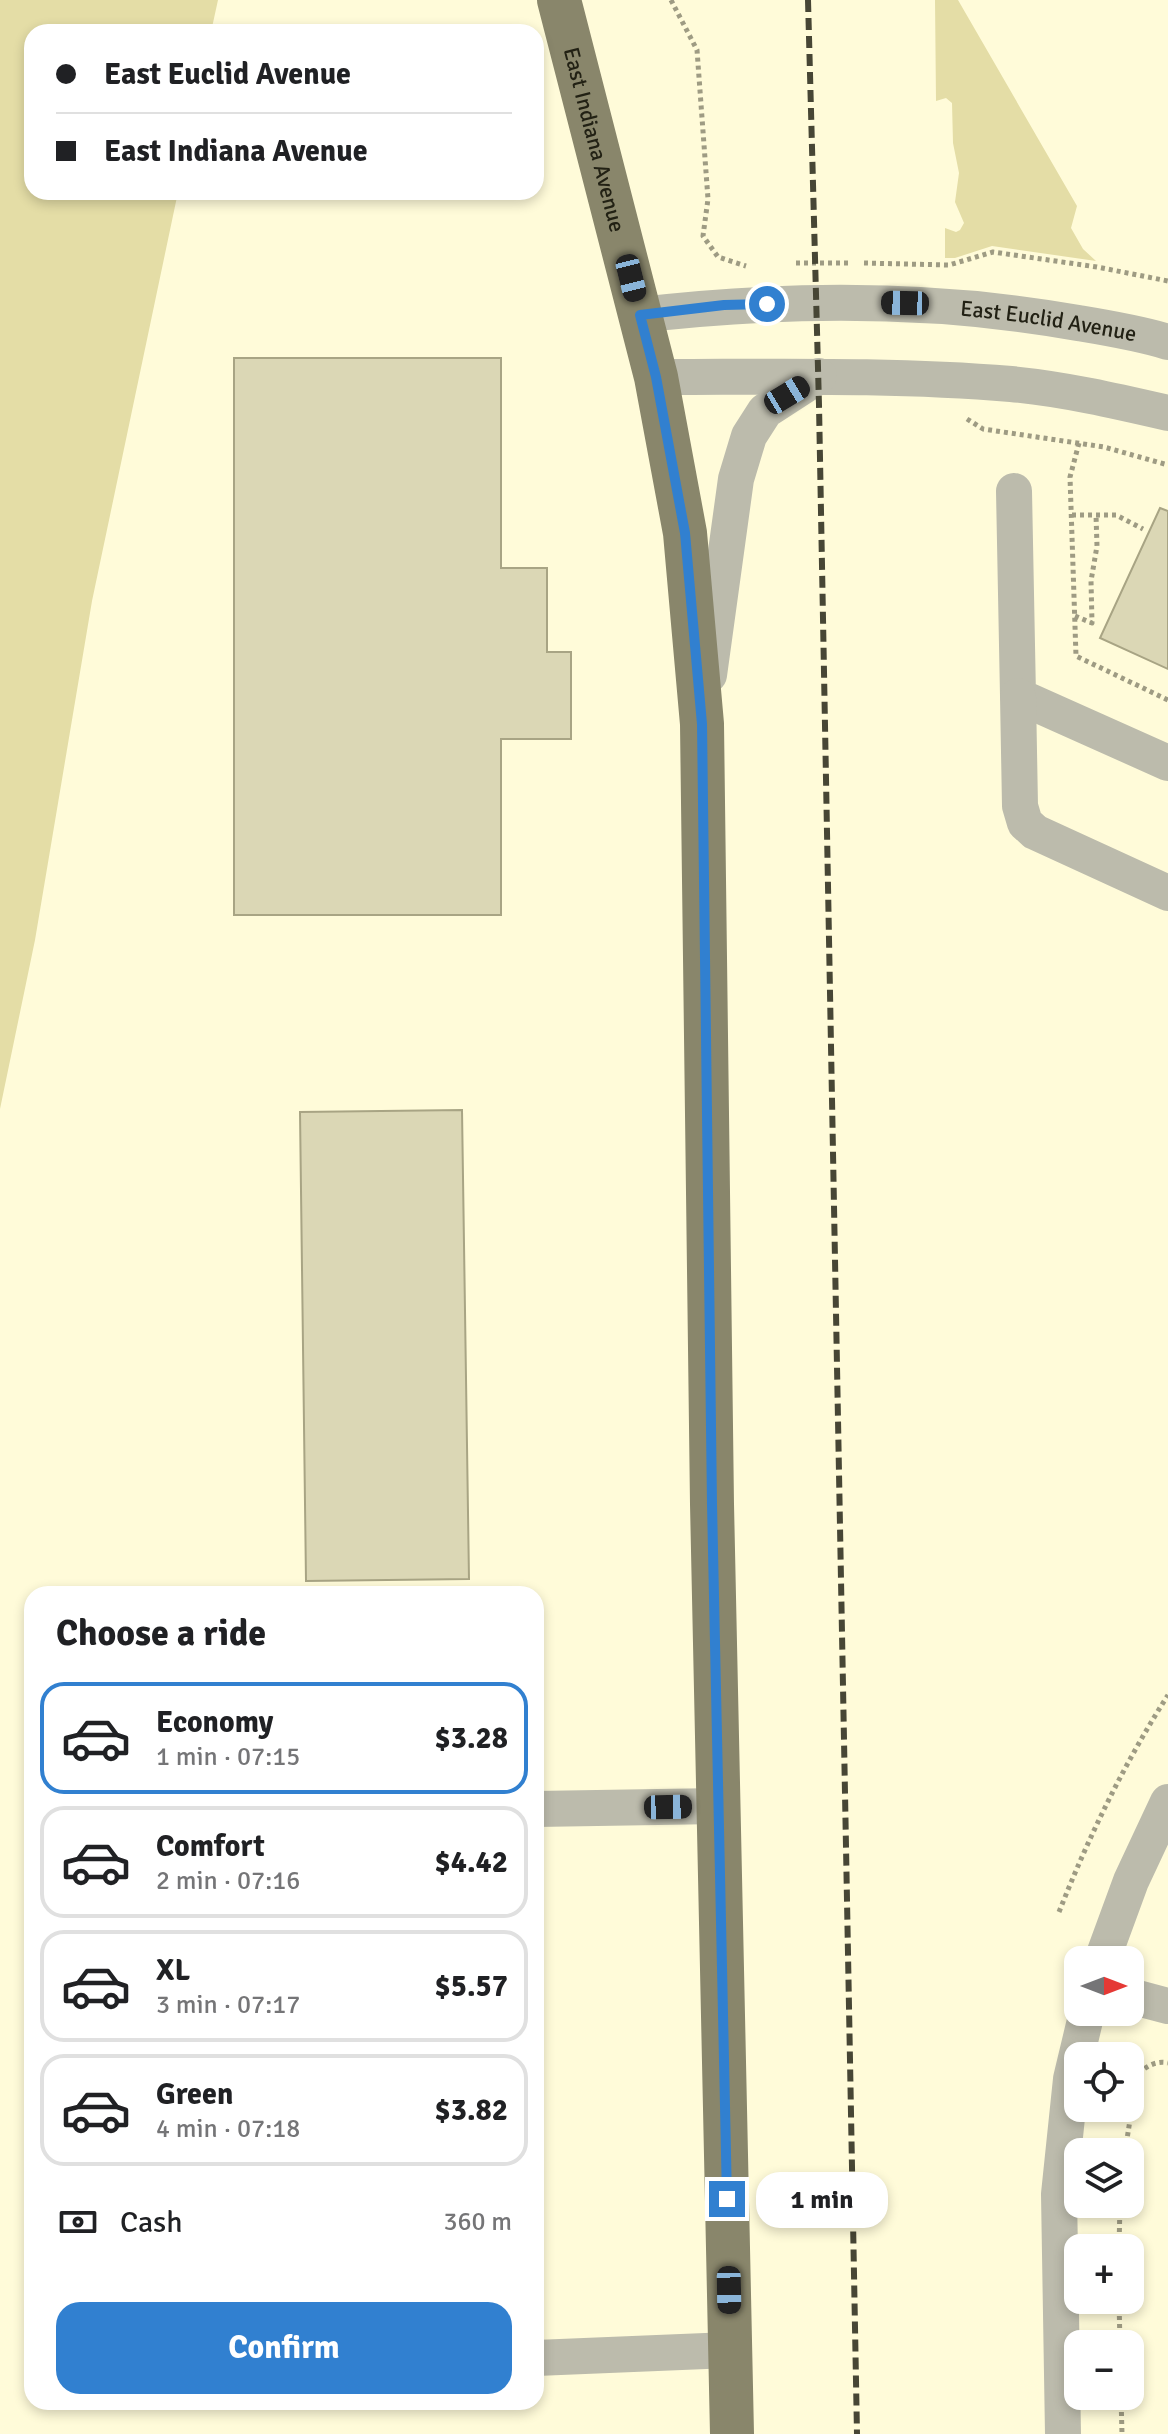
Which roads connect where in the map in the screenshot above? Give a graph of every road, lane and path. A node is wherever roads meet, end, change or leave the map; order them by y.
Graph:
1 (559, 0) edge
2 (671, 0) edge
3 (786, 264) dead end
4 (756, 265) dead end
5 (1168, 281) edge
6 (640, 315) junction
7 (1168, 342) edge
8 (819, 376) junction
9 (656, 377) junction
10 (955, 413) dead end
11 (1168, 413) edge
12 (1079, 443) junction
13 (1168, 465) edge
14 (1014, 491) dead end
15 (1072, 515) junction
16 (1096, 515) junction
17 (1143, 529) dead end
18 (1075, 616) junction
19 (1018, 696) junction
20 (1168, 700) edge
21 (702, 724) junction
22 (1168, 763) edge
23 (1168, 893) edge
24 (1168, 1695) edge
25 (1168, 1802) edge
26 (719, 1806) junction
27 (544, 1809) edge
28 (1059, 1912) dead end
29 (1107, 1946) edge
30 (1144, 2000) edge
31 (1168, 2006) edge
32 (1084, 2026) edge
33 (1168, 2063) edge
34 (1127, 2138) edge
35 (730, 2350) junction
36 (544, 2358) edge
37 (1121, 2410) edge
38 (732, 2434) edge
39 (1063, 2434) edge
40 (1122, 2434) edge

1 - 6 main road, East Indiana Avenue
2 - 4 path
3 - 5 path
6 - 7 street, East Euclid Avenue
6 - 9 main road, East Indiana Avenue
8 - 9 street
8 - 11 street
8 - 21 street
9 - 21 main road, East Indiana Avenue
10 - 12 path
12 - 13 path
12 - 15 path
14 - 19 street
15 - 16 path
15 - 18 path
16 - 17 path
16 - 18 path
18 - 20 path
19 - 22 street
19 - 23 street
21 - 26 main road, East Indiana Avenue
24 - 28 path
25 - 29 street
26 - 27 street
26 - 35 main road, East Indiana Avenue
30 - 31 street
32 - 39 street
33 - 34 path
35 - 36 street
35 - 38 main road, East Indiana Avenue
37 - 40 path

